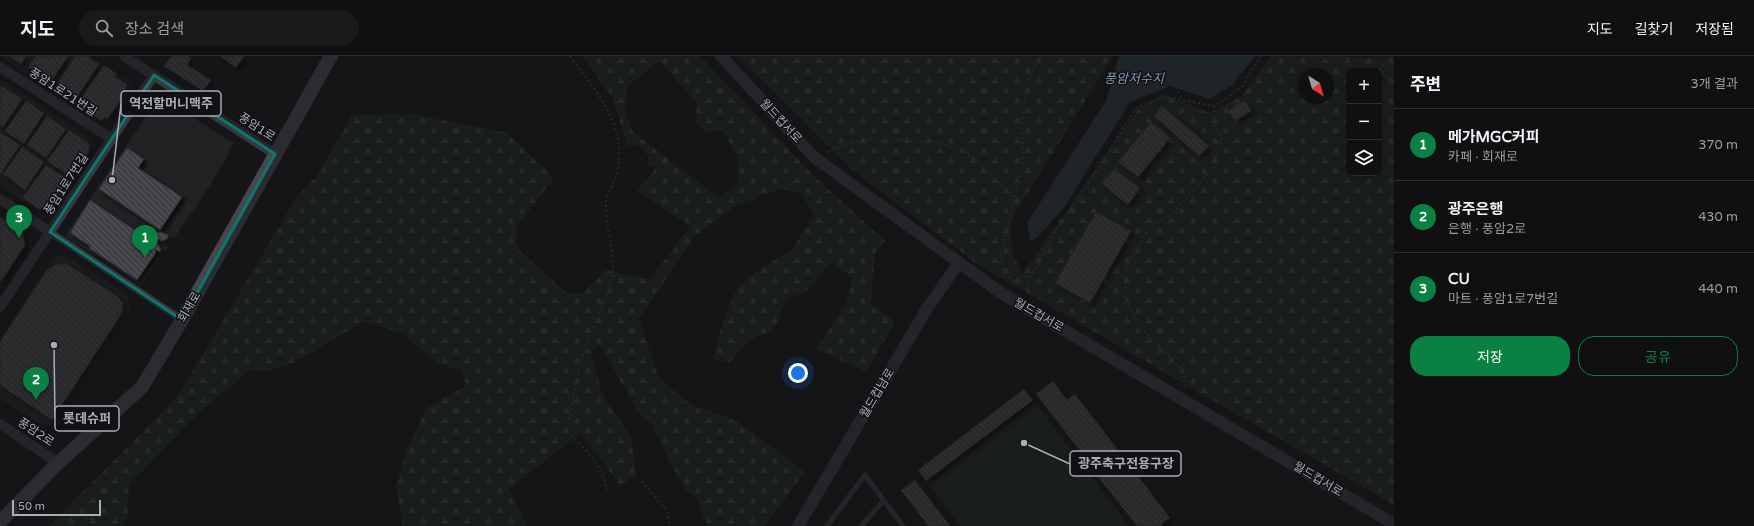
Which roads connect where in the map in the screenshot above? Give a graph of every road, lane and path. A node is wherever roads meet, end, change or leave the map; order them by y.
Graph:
1 (124, 56) edge
2 (331, 56) edge
3 (570, 56) edge
4 (721, 56) edge
5 (1041, 56) edge
6 (1160, 56) edge
7 (1261, 56) edge
8 (0, 67) edge
9 (154, 75) junction
10 (1183, 101) junction
11 (1214, 106) junction
12 (112, 139) junction
13 (275, 154) junction
14 (814, 157) junction
15 (1015, 198) junction
16 (0, 199) edge
17 (50, 232) junction
18 (959, 262) junction
19 (0, 307) edge
20 (182, 320) junction
21 (1186, 400) junction
22 (0, 424) edge
23 (58, 463) junction
24 (642, 481) dead end
25 (606, 490) dead end
26 (884, 500) junction
27 (0, 522) edge
28 (1394, 524) edge
29 (670, 526) edge
30 (798, 526) edge
31 (828, 526) edge
32 (862, 526) edge
33 (903, 526) edge

1 - 9 street, 풍암1로
2 - 13 main road, 회재로
3 - 25 path
4 - 14 street, 월드컵서로
5 - 15 path
6 - 10 path
7 - 11 path
8 - 12 street, 풍암1로21번길
9 - 12 street, 풍암1로7번길
9 - 13 street, 풍암1로
10 - 11 path
10 - 15 path
11 - 21 path
12 - 17 street, 풍암1로7번길
13 - 20 main road, 회재로
14 - 15 path
14 - 18 street, 월드컵서로
16 - 17 street
17 - 19 street, 풍암1로7번길
17 - 20 street
18 - 21 street, 월드컵서로
18 - 30 street, 월드컵남로
20 - 23 main road, 회재로
21 - 28 street, 월드컵서로
22 - 23 street, 풍암2로
23 - 27 main road, 회재로
24 - 29 path
26 - 31 lane
26 - 32 lane
26 - 33 lane

